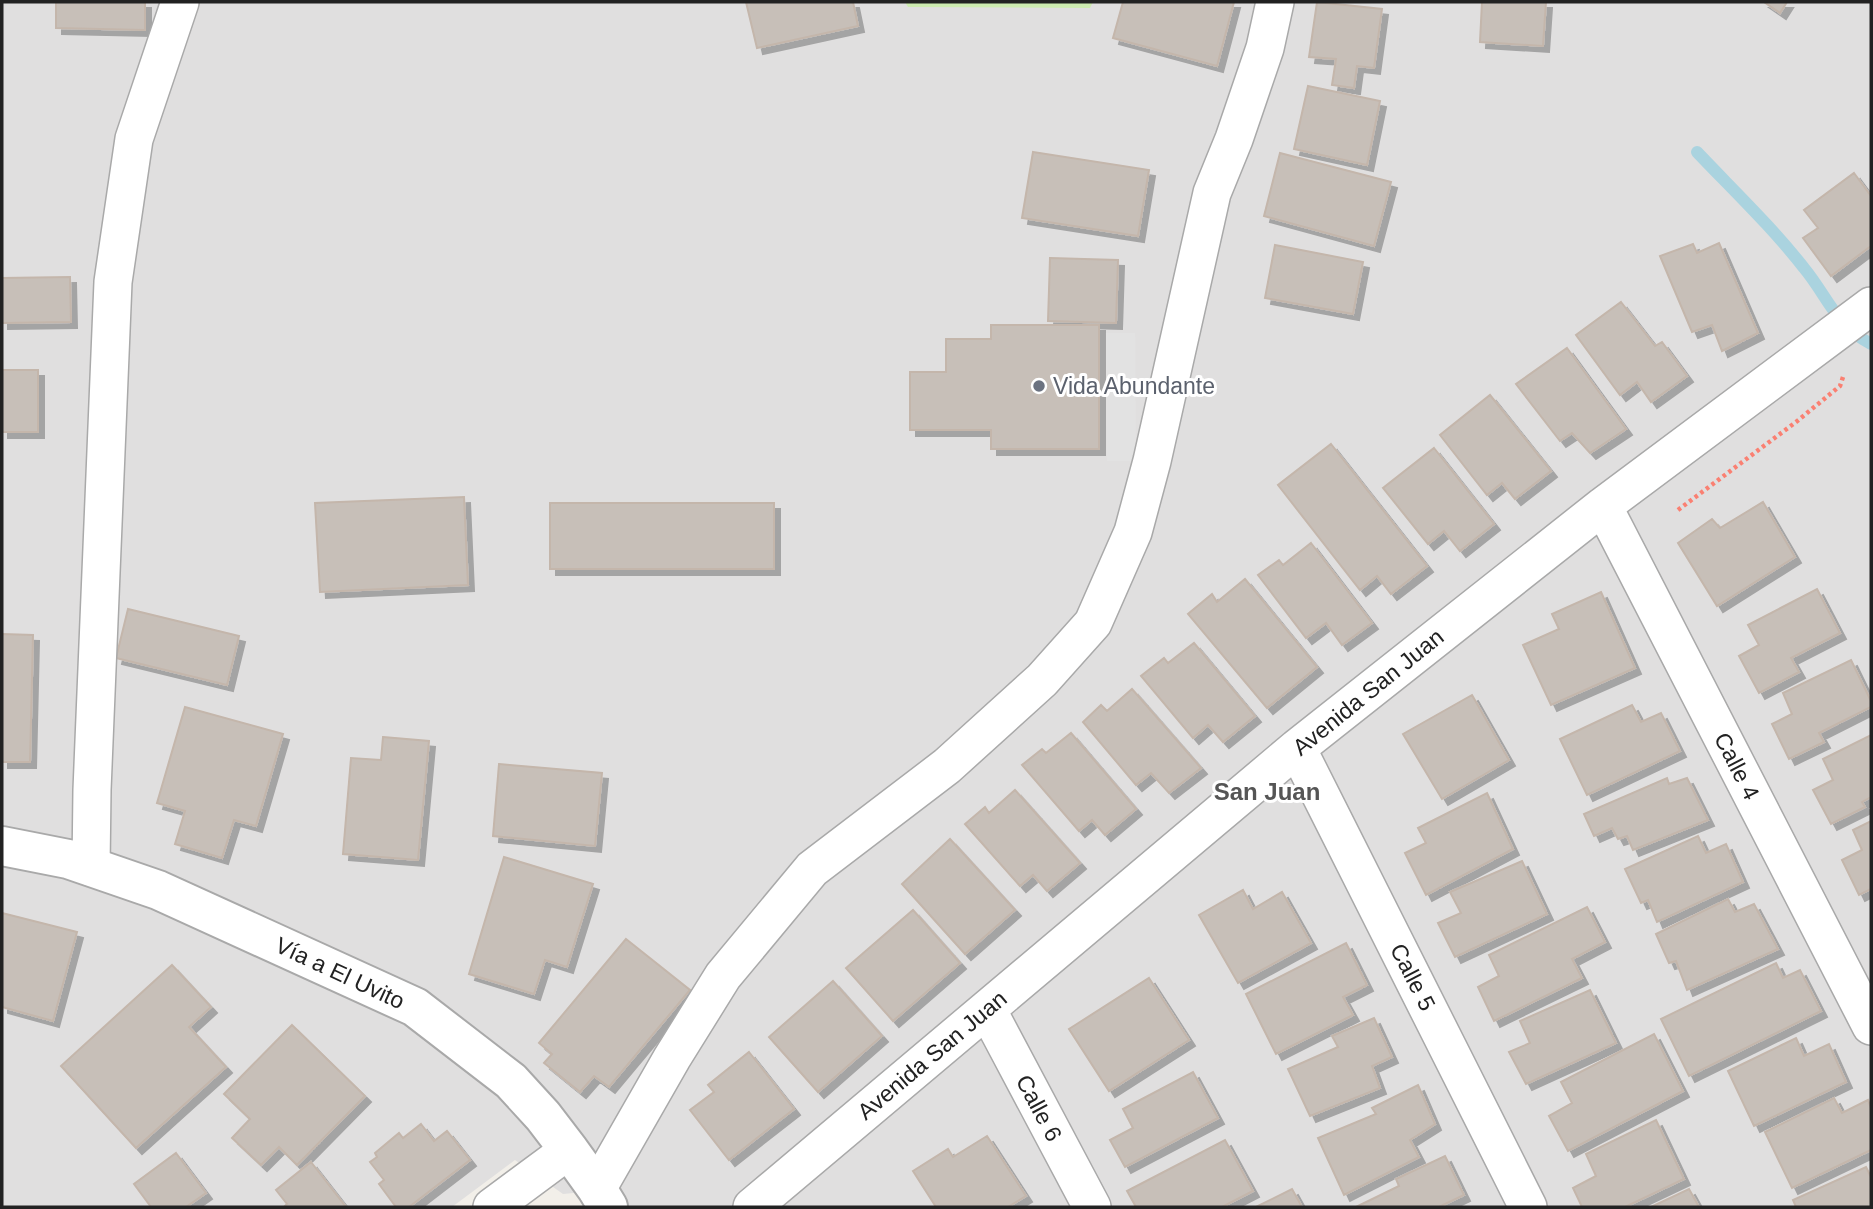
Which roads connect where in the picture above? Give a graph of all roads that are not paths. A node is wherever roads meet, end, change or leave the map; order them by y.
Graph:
1 (180, 2) edge
2 (1275, 2) edge
3 (1869, 307) edge
4 (1603, 506) junction
5 (1297, 748) junction
6 (2, 846) edge
7 (90, 867) junction
8 (987, 1009) junction
9 (1871, 1026) edge
10 (569, 1150) junction
11 (602, 1198) edge
12 (492, 1207) edge
13 (752, 1207) edge
14 (1091, 1207) edge
15 (1528, 1207) edge

1 - 7 street
2 - 11 street
3 - 4 street, Avenida San Juan
4 - 5 street, Avenida San Juan
4 - 9 street, Calle 4
5 - 8 street, Avenida San Juan
5 - 15 street, Calle 5
6 - 7 street, Vía a El Uvito
7 - 10 street, Vía a El Uvito
8 - 13 street, Avenida San Juan
8 - 14 street, Calle 6
10 - 11 street, Vía a El Uvito
10 - 12 street

